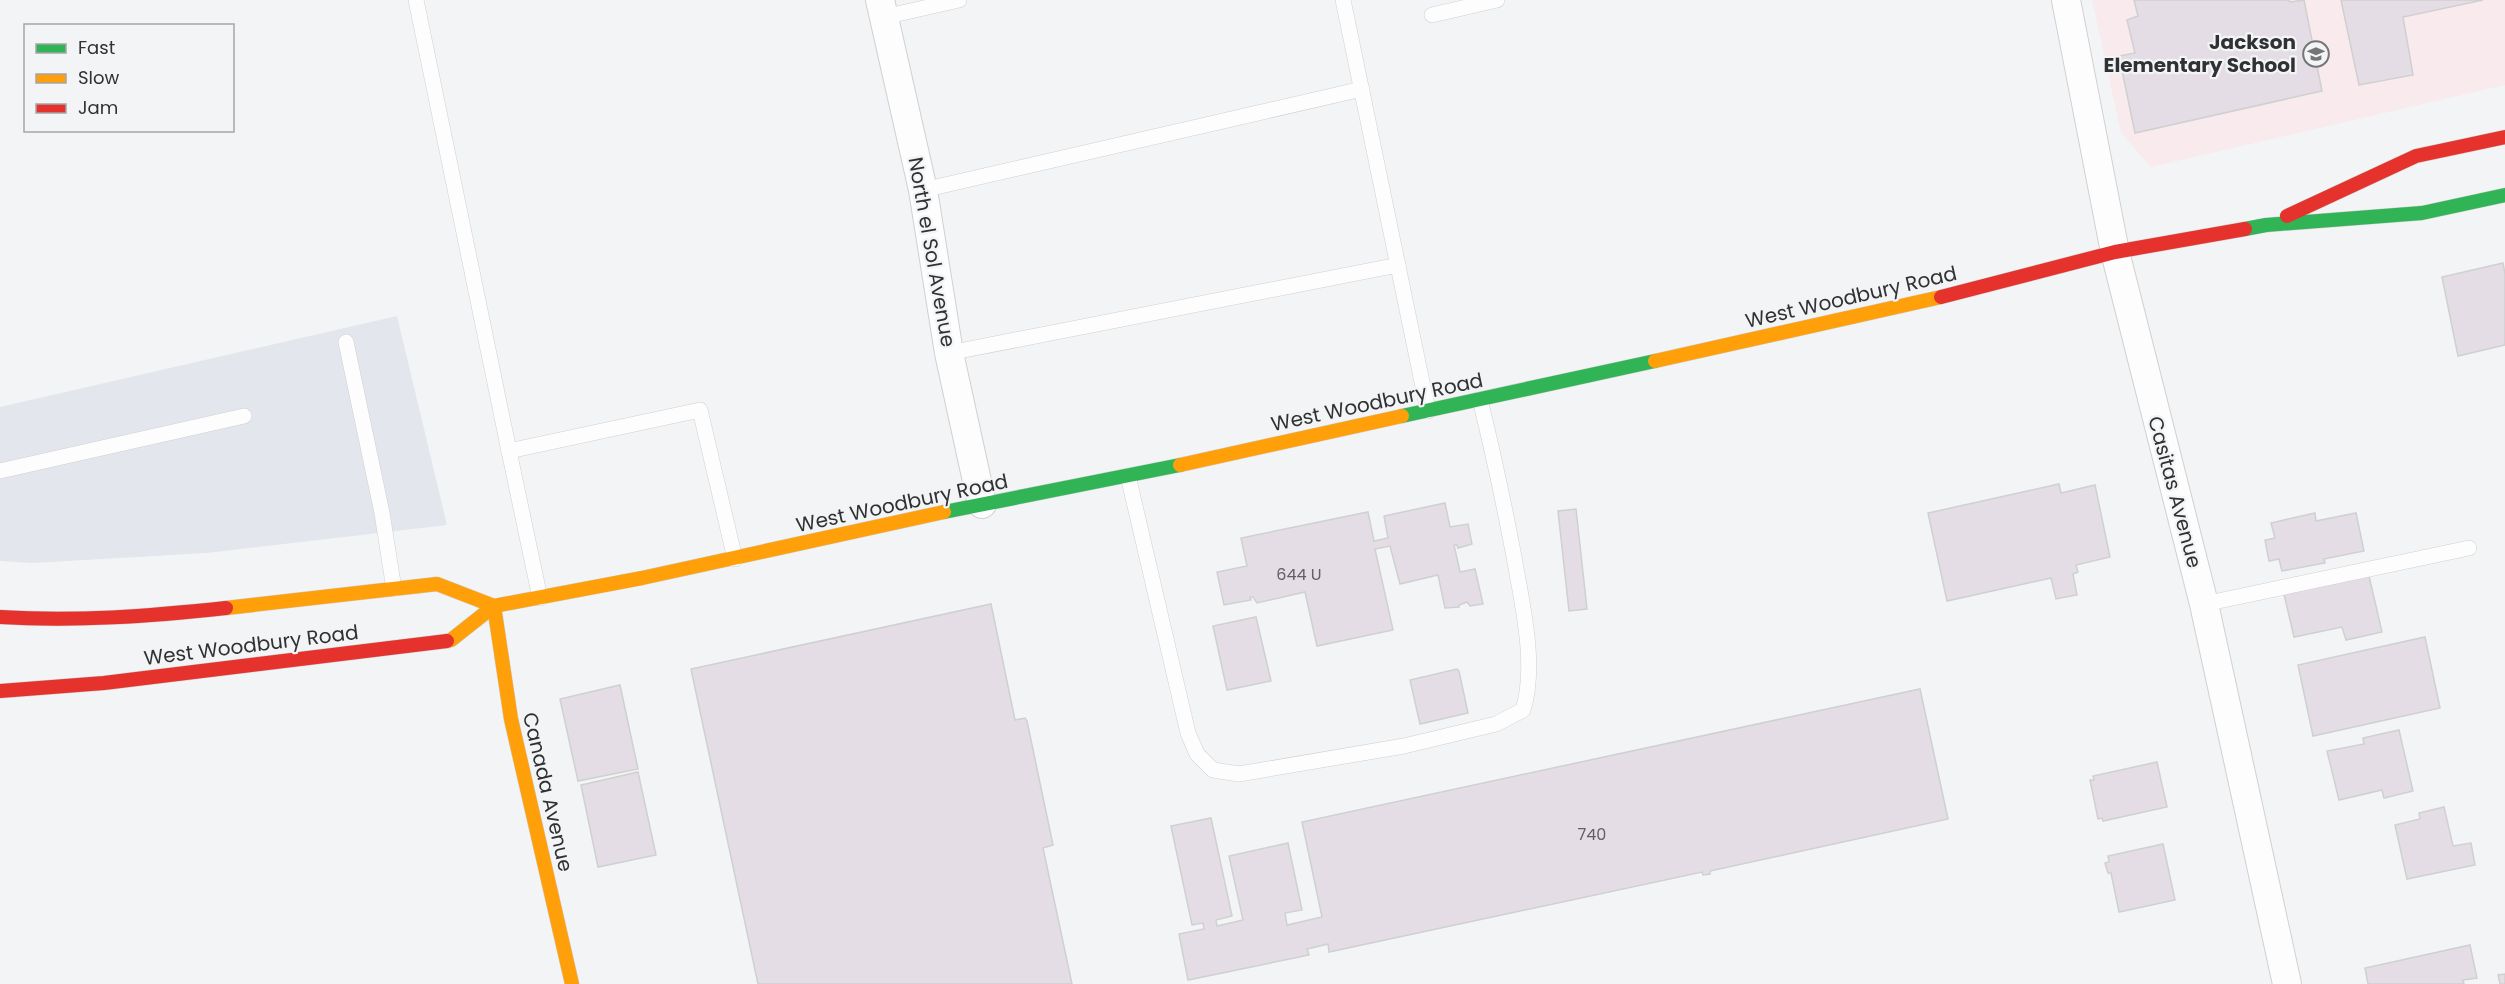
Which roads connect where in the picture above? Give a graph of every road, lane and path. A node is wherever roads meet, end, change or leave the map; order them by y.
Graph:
1 (416, 0) edge
2 (959, 0) edge
3 (1343, 0) edge
4 (1497, 0) edge
5 (2066, 0) edge
6 (882, 8) edge
7 (1432, 15) dead end
8 (1362, 89) junction
9 (2505, 137) edge
10 (923, 190) junction
11 (2505, 195) edge
12 (2266, 225) junction
13 (2115, 252) junction
14 (1398, 265) junction
15 (346, 342) dead end
16 (949, 353) junction
17 (1480, 400) junction
18 (1428, 411) junction
19 (244, 416) dead end
20 (508, 451) junction
21 (0, 471) edge
22 (1128, 476) junction
23 (982, 504) junction
24 (2469, 548) dead end
25 (735, 559) junction
26 (394, 589) junction
27 (540, 598) junction
28 (2204, 604) junction
29 (494, 606) junction
30 (0, 617) edge
31 (0, 691) edge
32 (572, 984) edge
33 (2288, 984) edge

1 - 20 lane
2 - 6 lane
3 - 8 lane
4 - 7 lane
5 - 13 street, Casitas Avenue
6 - 10 street, North el Sol Avenue
8 - 10 lane
8 - 14 lane
9 - 12 main road, West Woodbury Road
10 - 16 street, North el Sol Avenue
11 - 12 main road, West Woodbury Road
12 - 13 main road, West Woodbury Road
13 - 17 main road, West Woodbury Road
13 - 28 street, Casitas Avenue
14 - 16 lane
14 - 18 lane
15 - 26 lane
16 - 23 street, North el Sol Avenue
17 - 18 main road, West Woodbury Road
17 - 22 lane
18 - 22 main road, West Woodbury Road
19 - 21 lane
20 - 25 lane
20 - 27 lane
22 - 23 main road, West Woodbury Road
23 - 25 main road, West Woodbury Road
24 - 28 lane
25 - 27 main road, West Woodbury Road
26 - 29 main road, West Woodbury Road
26 - 30 main road, West Woodbury Road
27 - 29 main road, West Woodbury Road
28 - 33 street, Casitas Avenue
29 - 31 main road, West Woodbury Road
29 - 32 main road, Canada Avenue

